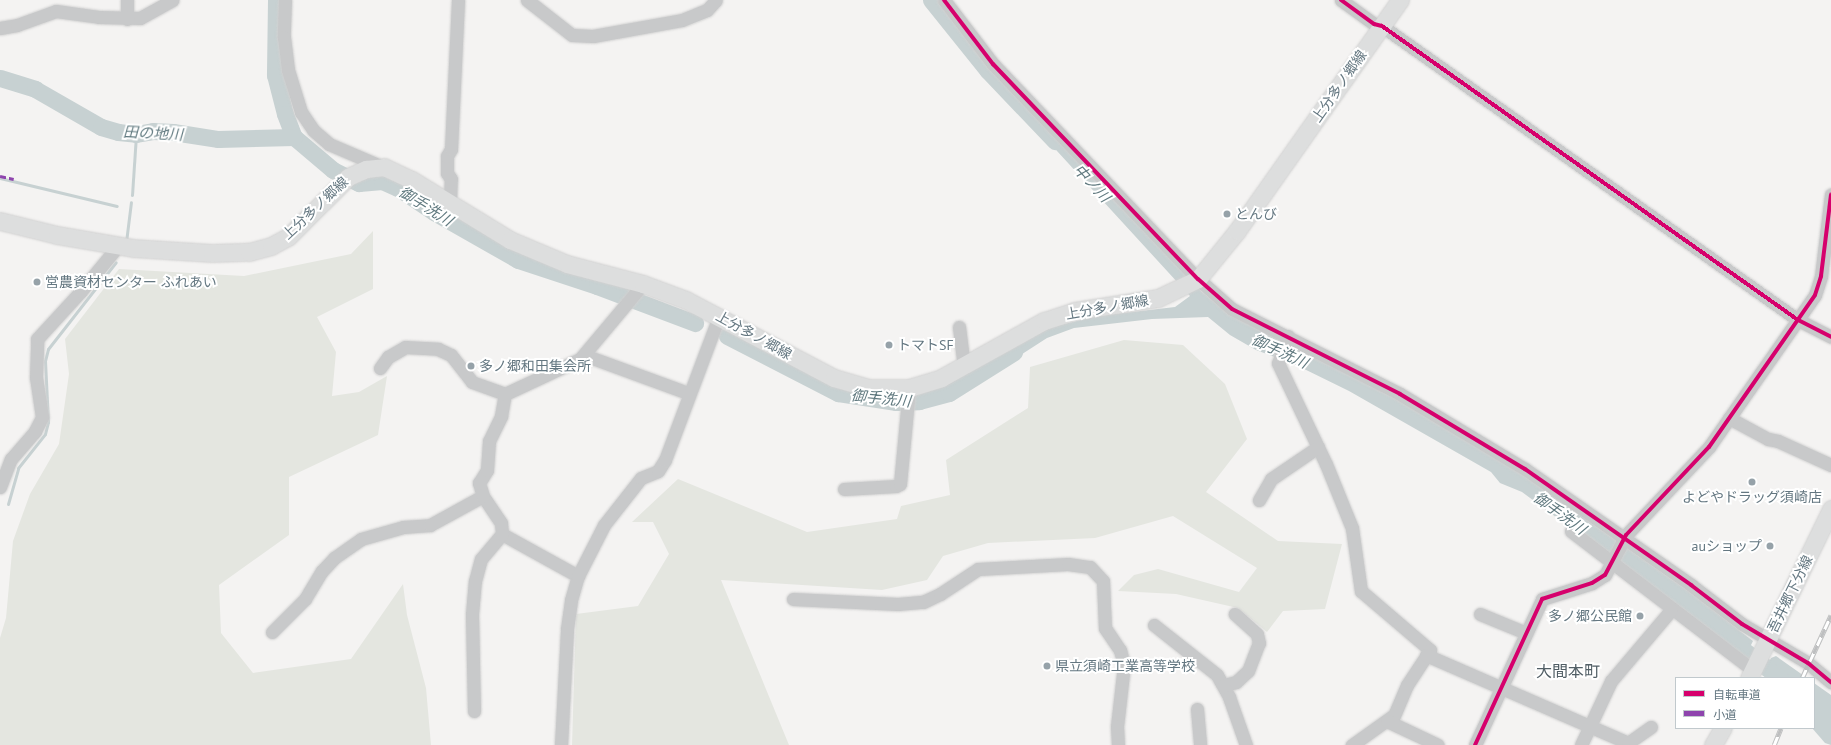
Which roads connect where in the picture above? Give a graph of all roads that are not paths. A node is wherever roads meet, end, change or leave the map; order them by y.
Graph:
1 (127, 0) edge
2 (172, 0) edge
3 (285, 0) edge
4 (458, 0) edge
5 (527, 0) edge
6 (716, 0) edge
7 (944, 0) edge
8 (1341, 0) edge
9 (1400, 0) edge
10 (127, 19) junction
11 (1382, 26) junction
12 (0, 28) edge
13 (384, 167) junction
14 (1831, 195) edge
15 (450, 202) junction
16 (0, 221) edge
17 (1828, 238) edge
18 (118, 246) junction
19 (1190, 283) junction
20 (639, 288) junction
21 (718, 316) junction
22 (1798, 320) junction
23 (960, 327) dead end
24 (1831, 337) edge
25 (1287, 340) junction
26 (584, 355) junction
27 (964, 366) junction
28 (380, 368) dead end
29 (908, 392) junction
30 (688, 393) junction
31 (505, 394) junction
32 (1729, 418) junction
33 (1318, 447) junction
34 (1831, 466) edge
35 (0, 487) edge
36 (844, 489) dead end
37 (483, 496) junction
38 (1259, 500) dead end
39 (1831, 509) edge
40 (1571, 531) dead end
41 (502, 534) junction
42 (1622, 541) junction
43 (1613, 561) junction
44 (578, 576) junction
45 (793, 599) dead end
46 (1671, 610) junction
47 (1235, 614) dead end
48 (1480, 614) dead end
49 (1154, 625) dead end
50 (272, 632) dead end
51 (1526, 633) junction
52 (1766, 643) junction
53 (1426, 655) junction
54 (1752, 672) edge
55 (1831, 682) edge
56 (1224, 685) junction
57 (1501, 688) junction
58 (1196, 709) dead end
59 (474, 711) dead end
60 (1387, 721) junction
61 (1589, 727) junction
62 (1651, 727) dead end
63 (1722, 729) edge
64 (561, 745) edge
65 (1118, 745) edge
66 (1200, 745) edge
67 (1246, 745) edge
68 (1352, 745) edge
69 (1438, 745) edge
70 (1475, 745) edge
71 (1581, 745) edge
72 (1713, 745) edge

1 - 10 street
2 - 10 street
3 - 13 street
4 - 15 street
5 - 6 street
7 - 19 street
8 - 11 street
9 - 11 main road, 上分多ノ郷線
10 - 12 street
11 - 19 main road, 上分多ノ郷線
11 - 22 street
13 - 15 main road, 上分多ノ郷線
13 - 18 main road, 上分多ノ郷線
14 - 17 street
15 - 20 main road, 上分多ノ郷線
16 - 18 main road, 上分多ノ郷線
17 - 22 street
18 - 35 street
19 - 25 street
19 - 27 main road, 上分多ノ郷線
20 - 21 main road, 上分多ノ郷線
20 - 26 street
21 - 29 main road, 上分多ノ郷線
21 - 30 street
22 - 24 street
22 - 32 street
23 - 27 street
25 - 33 street
25 - 42 street
26 - 30 street
26 - 31 street
27 - 29 main road, 上分多ノ郷線
28 - 31 street
29 - 36 street
30 - 44 street
31 - 37 street
32 - 34 street
32 - 42 street
33 - 38 street
33 - 53 street
37 - 41 street
37 - 50 street
39 - 52 main road, 吾井郷下分線
40 - 43 street
41 - 44 street
41 - 59 street
42 - 43 street
42 - 52 street
43 - 46 street
43 - 51 street
44 - 64 street
45 - 65 street
46 - 54 street
46 - 61 street
47 - 56 street
48 - 51 street
49 - 56 street
51 - 57 street
52 - 54 main road, 吾井郷下分線
52 - 55 street
53 - 57 street
53 - 60 street
56 - 67 street
57 - 61 street
57 - 70 street
58 - 66 street
60 - 68 street
60 - 69 street
61 - 62 street
61 - 71 street
63 - 72 main road

